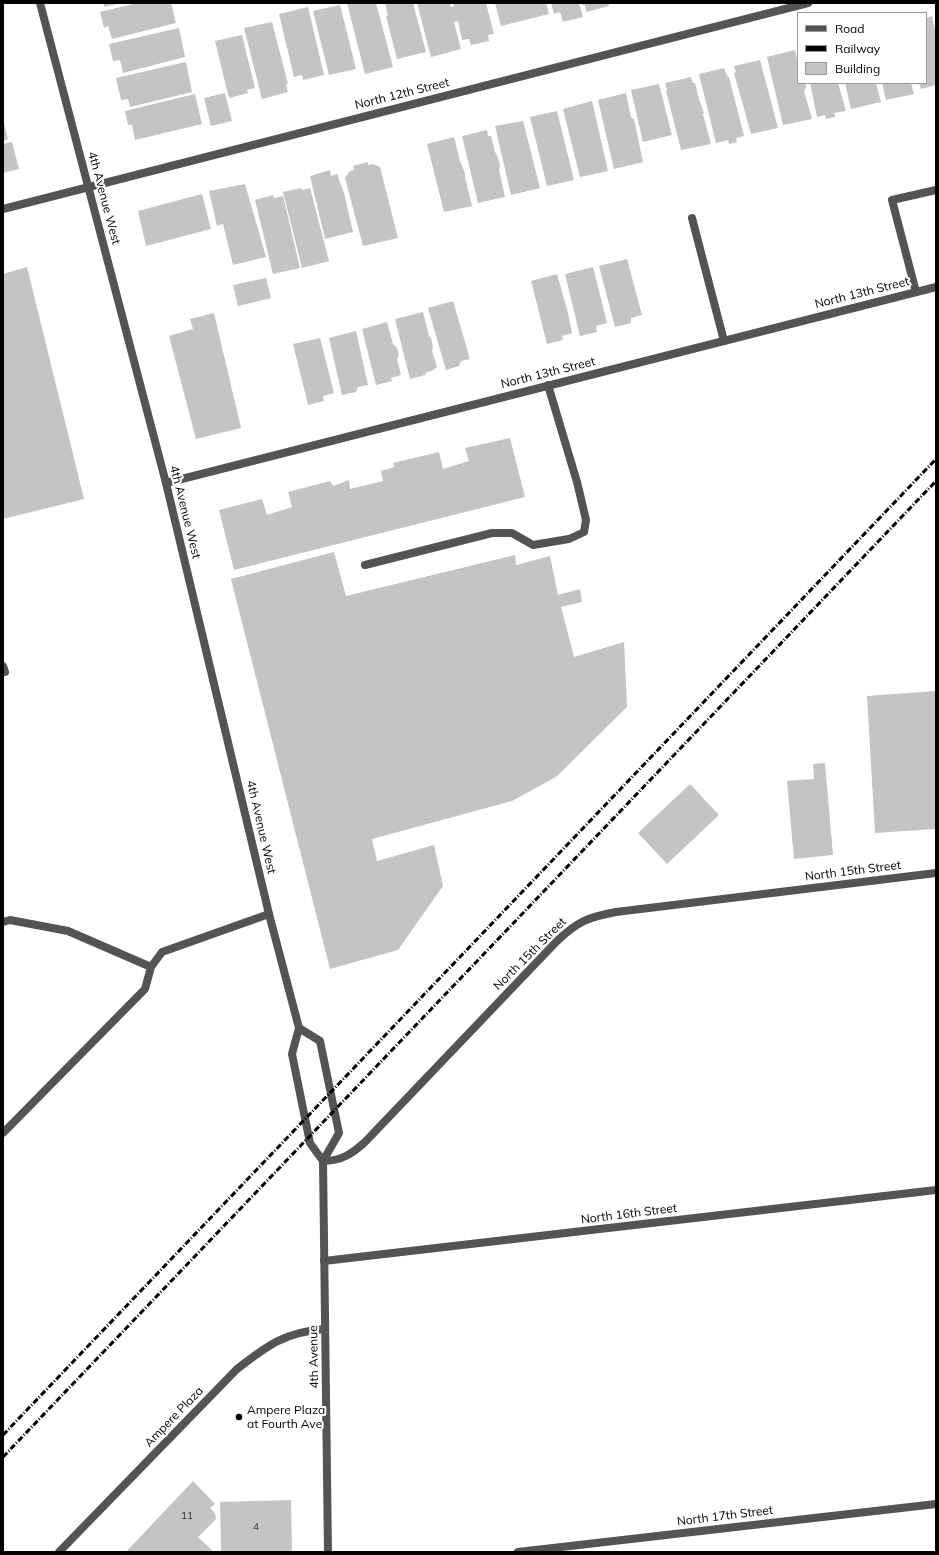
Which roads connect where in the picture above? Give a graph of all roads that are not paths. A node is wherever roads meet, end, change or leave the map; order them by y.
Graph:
1 (40, 3) edge
2 (808, 3) edge
3 (89, 187) junction
4 (936, 190) edge
5 (3, 209) edge
6 (692, 218) dead end
7 (936, 287) edge
8 (916, 292) junction
9 (724, 340) junction
10 (548, 385) junction
11 (166, 483) junction
12 (365, 564) dead end
13 (3, 666) edge
14 (3, 672) edge
15 (936, 873) edge
16 (269, 914) junction
17 (3, 922) edge
18 (151, 967) junction
19 (298, 1028) junction
20 (3, 1133) edge
21 (323, 1161) junction
22 (936, 1190) edge
23 (324, 1262) junction
24 (325, 1329) junction
25 (936, 1504) edge
26 (59, 1552) edge
27 (328, 1552) edge
28 (518, 1552) edge

1 - 3 street, 4th Avenue West
2 - 3 street, North 12th Street
3 - 5 street, North 12th Street
3 - 11 street, 4th Avenue West
4 - 8 street
6 - 9 street
7 - 8 street, North 13th Street
8 - 9 street, North 13th Street
9 - 10 street, North 13th Street
10 - 11 street, North 13th Street
10 - 12 street
11 - 16 street, 4th Avenue West
13 - 14 street
15 - 21 street, North 15th Street
16 - 18 street
16 - 19 street, 4th Avenue West
17 - 18 street
18 - 20 street
19 - 21 street
19 - 21 street
21 - 23 street, 4th Avenue
22 - 23 street, North 16th Street
23 - 24 street, 4th Avenue
24 - 26 street, Ampere Plaza
24 - 27 street, 4th Avenue
25 - 28 street, North 17th Street

